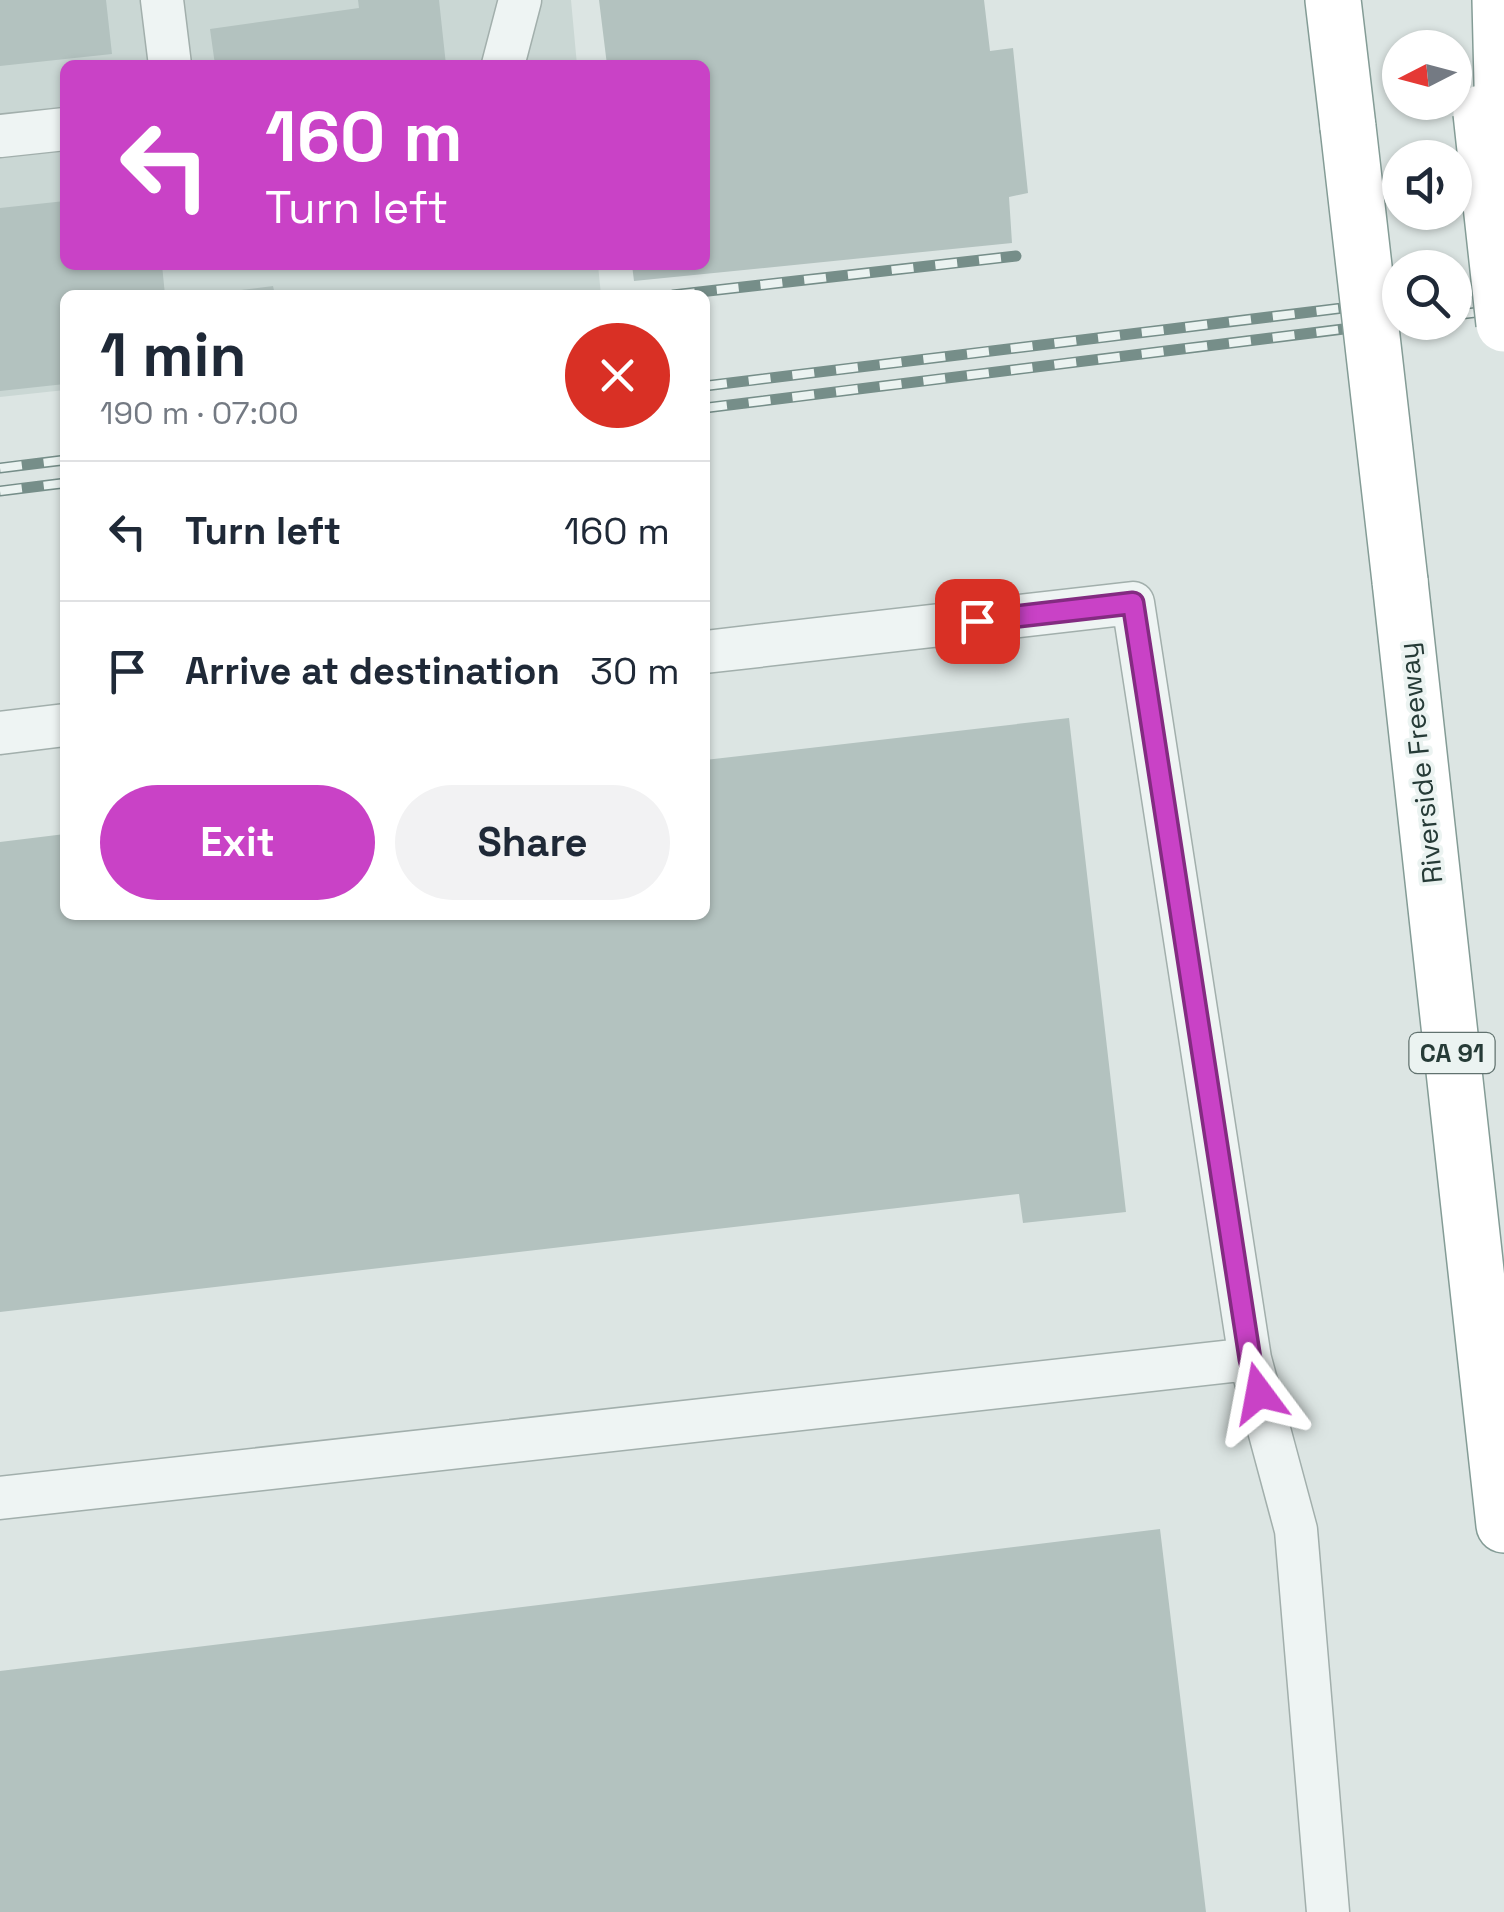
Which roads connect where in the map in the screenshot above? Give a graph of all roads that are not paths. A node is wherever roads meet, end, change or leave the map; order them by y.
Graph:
1 (162, 0) edge
2 (520, 0) edge
3 (1333, 0) edge
4 (1468, 0) edge
5 (1500, 0) edge
6 (169, 60) edge
7 (504, 60) edge
8 (1491, 111) junction
9 (60, 130) edge
10 (0, 136) edge
11 (1504, 166) edge
12 (1504, 324) edge
13 (710, 651) edge
14 (60, 727) edge
15 (0, 733) edge
16 (1250, 1359) junction
17 (0, 1498) edge
18 (1504, 1525) edge
19 (1328, 1912) edge

1 - 6 street
2 - 7 street
3 - 18 highway, Riverside Freeway / CA 91, bridge
4 - 8 highway
5 - 8 highway
8 - 11 highway
8 - 12 highway, bridge
9 - 10 street
13 - 16 street
14 - 15 street
16 - 17 street
16 - 19 street

